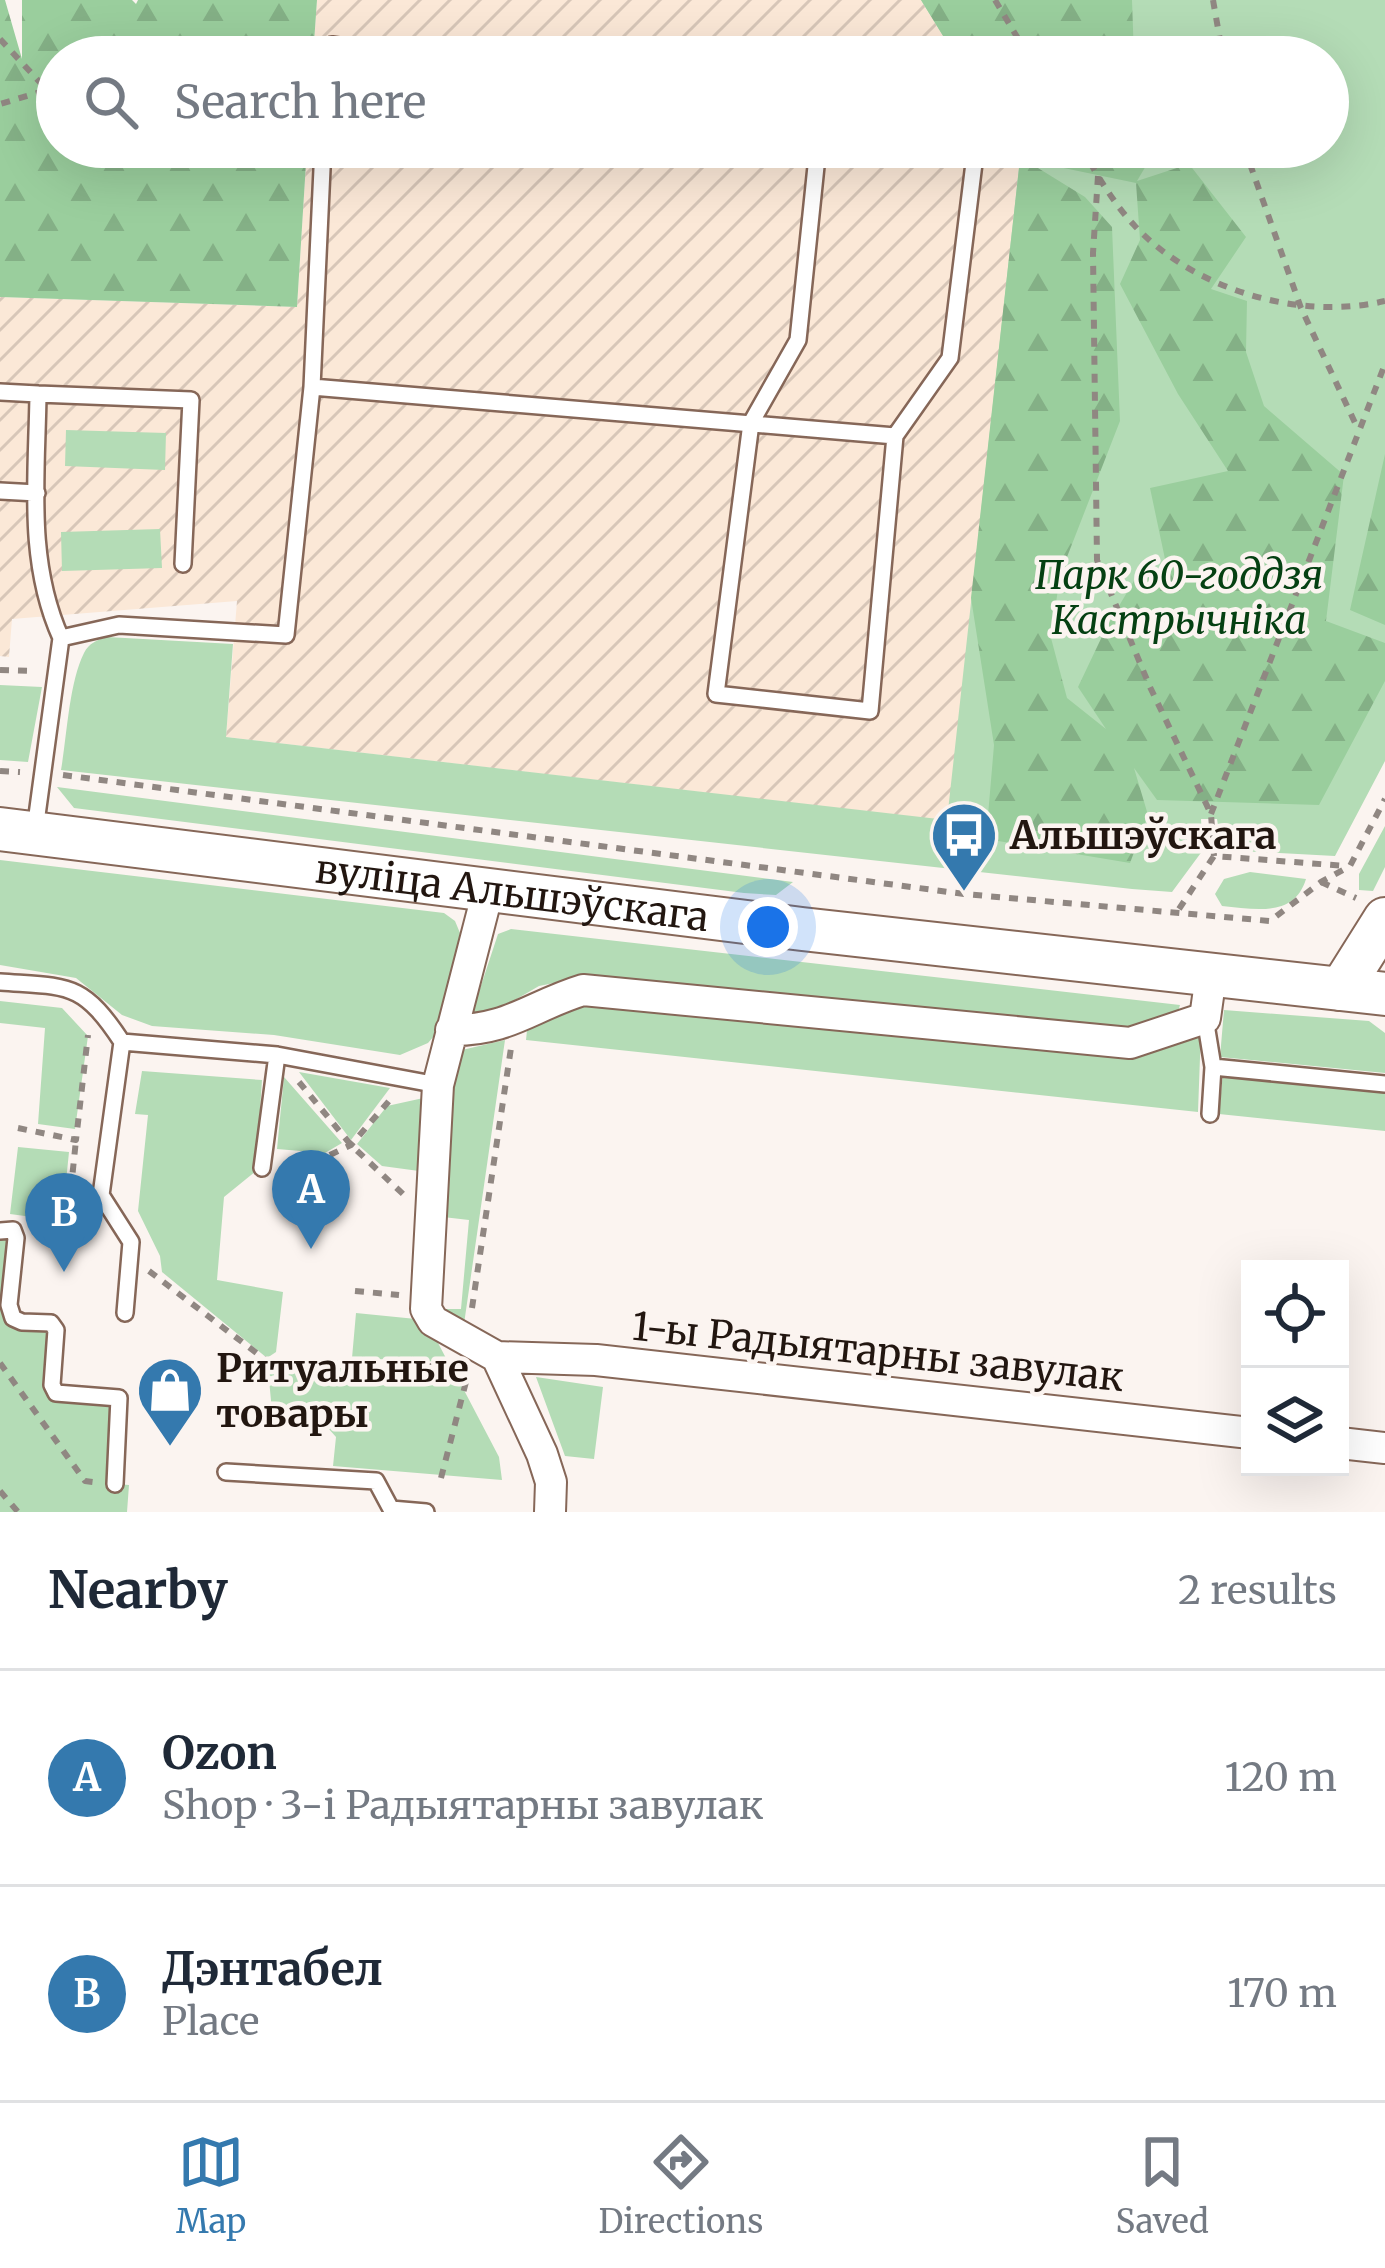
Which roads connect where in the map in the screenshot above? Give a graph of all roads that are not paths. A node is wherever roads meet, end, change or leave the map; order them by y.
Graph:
1 (322, 168) edge
2 (816, 168) edge
3 (973, 168) edge
4 (312, 387) junction
5 (0, 392) edge
6 (38, 394) junction
7 (752, 423) junction
8 (895, 436) junction
9 (0, 490) edge
10 (37, 493) junction
11 (183, 564) dead end
12 (61, 638) junction
13 (18, 831) edge
14 (488, 891) junction
15 (1385, 919) edge
16 (1211, 975) junction
17 (0, 982) edge
18 (1341, 988) junction
19 (1385, 994) edge
20 (1205, 1018) junction
21 (451, 1030) junction
22 (122, 1042) junction
23 (277, 1055) junction
24 (1213, 1066) junction
25 (438, 1084) junction
26 (1385, 1084) edge
27 (1210, 1114) dead end
28 (262, 1168) dead end
29 (0, 1231) edge
30 (125, 1313) dead end
31 (485, 1349) junction
32 (1241, 1432) edge
33 (1349, 1444) edge
34 (1385, 1448) edge
35 (226, 1472) dead end
36 (115, 1484) road end
37 (426, 1512) edge
38 (550, 1512) edge

1 - 4 lane
2 - 7 lane
3 - 8 lane
4 - 7 lane
4 - 12 lane
5 - 6 lane
6 - 10 lane
6 - 11 lane
7 - 8 lane
7 - 8 lane
9 - 10 lane
10 - 12 lane
12 - 13 lane
13 - 14 main road, вуліца Альшэўскага
14 - 16 main road, вуліца Альшэўскага
14 - 21 street
15 - 18 main road
16 - 18 main road, вуліца Альшэўскага
16 - 20 street
17 - 22 lane
18 - 19 main road, вуліца Альшэўскага
20 - 21 street
20 - 24 lane
21 - 25 street
22 - 23 lane
22 - 30 lane
23 - 25 lane
23 - 28 lane
24 - 26 lane
24 - 27 lane
25 - 31 street
29 - 36 lane
31 - 32 street, 1-ы Радыятарны завулак
31 - 38 street
33 - 34 street
35 - 37 lane

